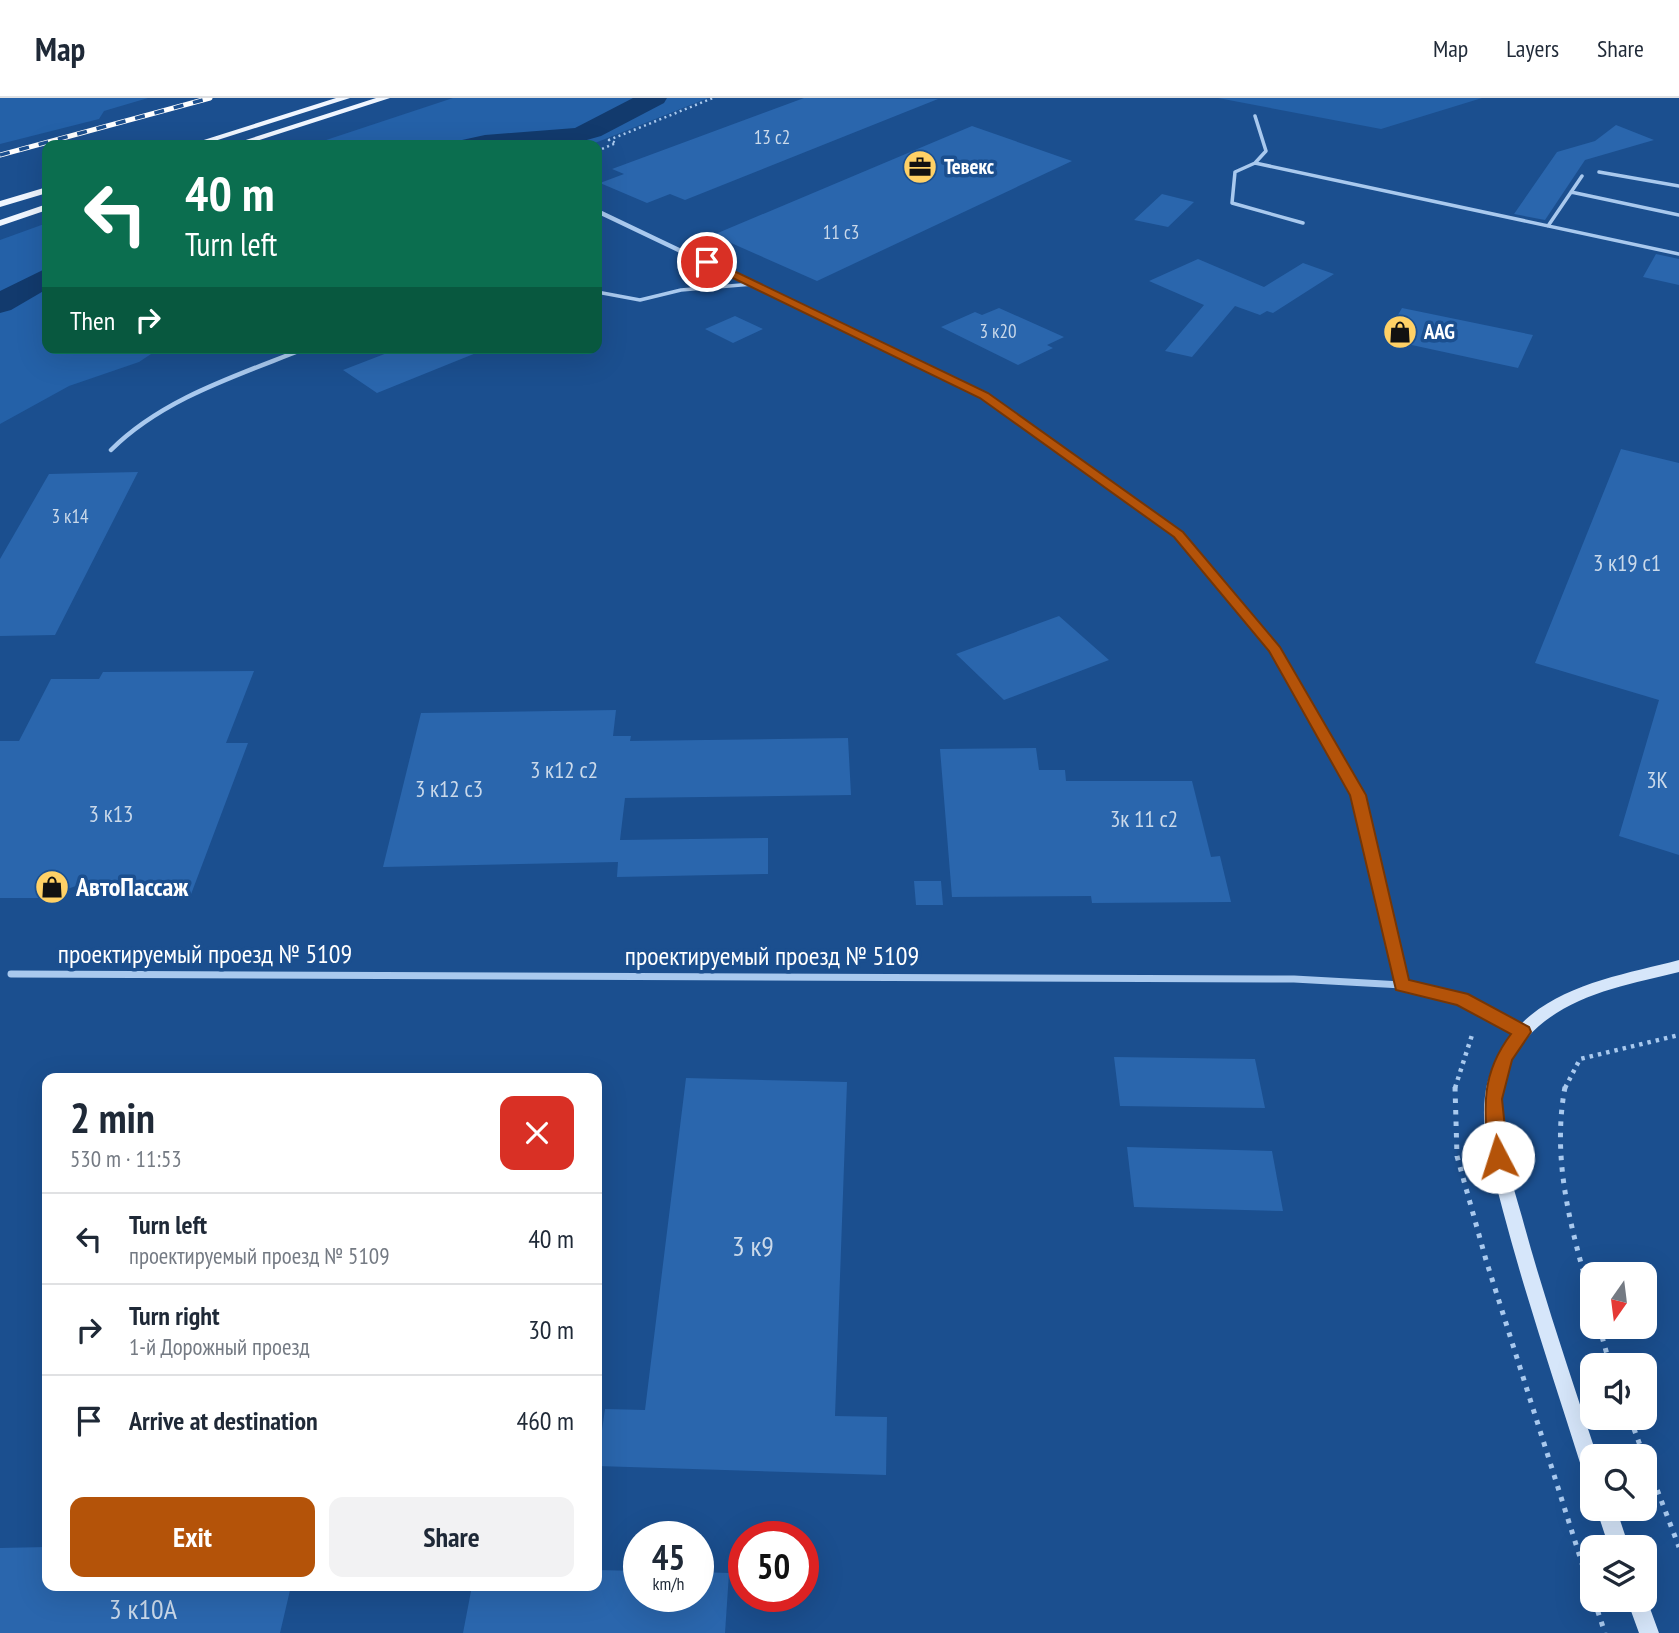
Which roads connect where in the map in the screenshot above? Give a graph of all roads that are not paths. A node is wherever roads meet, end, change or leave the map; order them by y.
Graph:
1 (345, 98) edge
2 (385, 98) edge
3 (1255, 116) dead end
4 (209, 140) edge
5 (251, 140) edge
6 (1255, 163) junction
7 (1599, 172) dead end
8 (1582, 176) dead end
9 (1679, 186) edge
10 (42, 191) edge
11 (1571, 192) junction
12 (0, 204) edge
13 (42, 209) edge
14 (602, 213) edge
15 (1679, 215) edge
16 (0, 223) edge
17 (1303, 223) dead end
18 (1548, 226) junction
19 (1679, 254) edge
20 (753, 284) junction
21 (602, 293) edge
22 (291, 354) edge
23 (111, 450) dead end
24 (1679, 966) edge
25 (11, 974) dead end
26 (1402, 985) junction
27 (1523, 1032) junction
28 (1584, 1444) edge
29 (1641, 1612) edge
30 (1649, 1633) edge

1 - 4 main road
2 - 5 main road
3 - 6 lane
6 - 17 lane
6 - 18 lane
7 - 9 lane
8 - 11 lane
10 - 12 main road
11 - 15 lane
11 - 18 lane
13 - 16 main road
14 - 20 street
18 - 19 lane
20 - 21 lane
20 - 26 street
22 - 23 lane
24 - 27 main road
25 - 26 street, проектируемый проезд № 5109
26 - 27 street, проектируемый проезд № 5109
27 - 28 main road
29 - 30 main road

